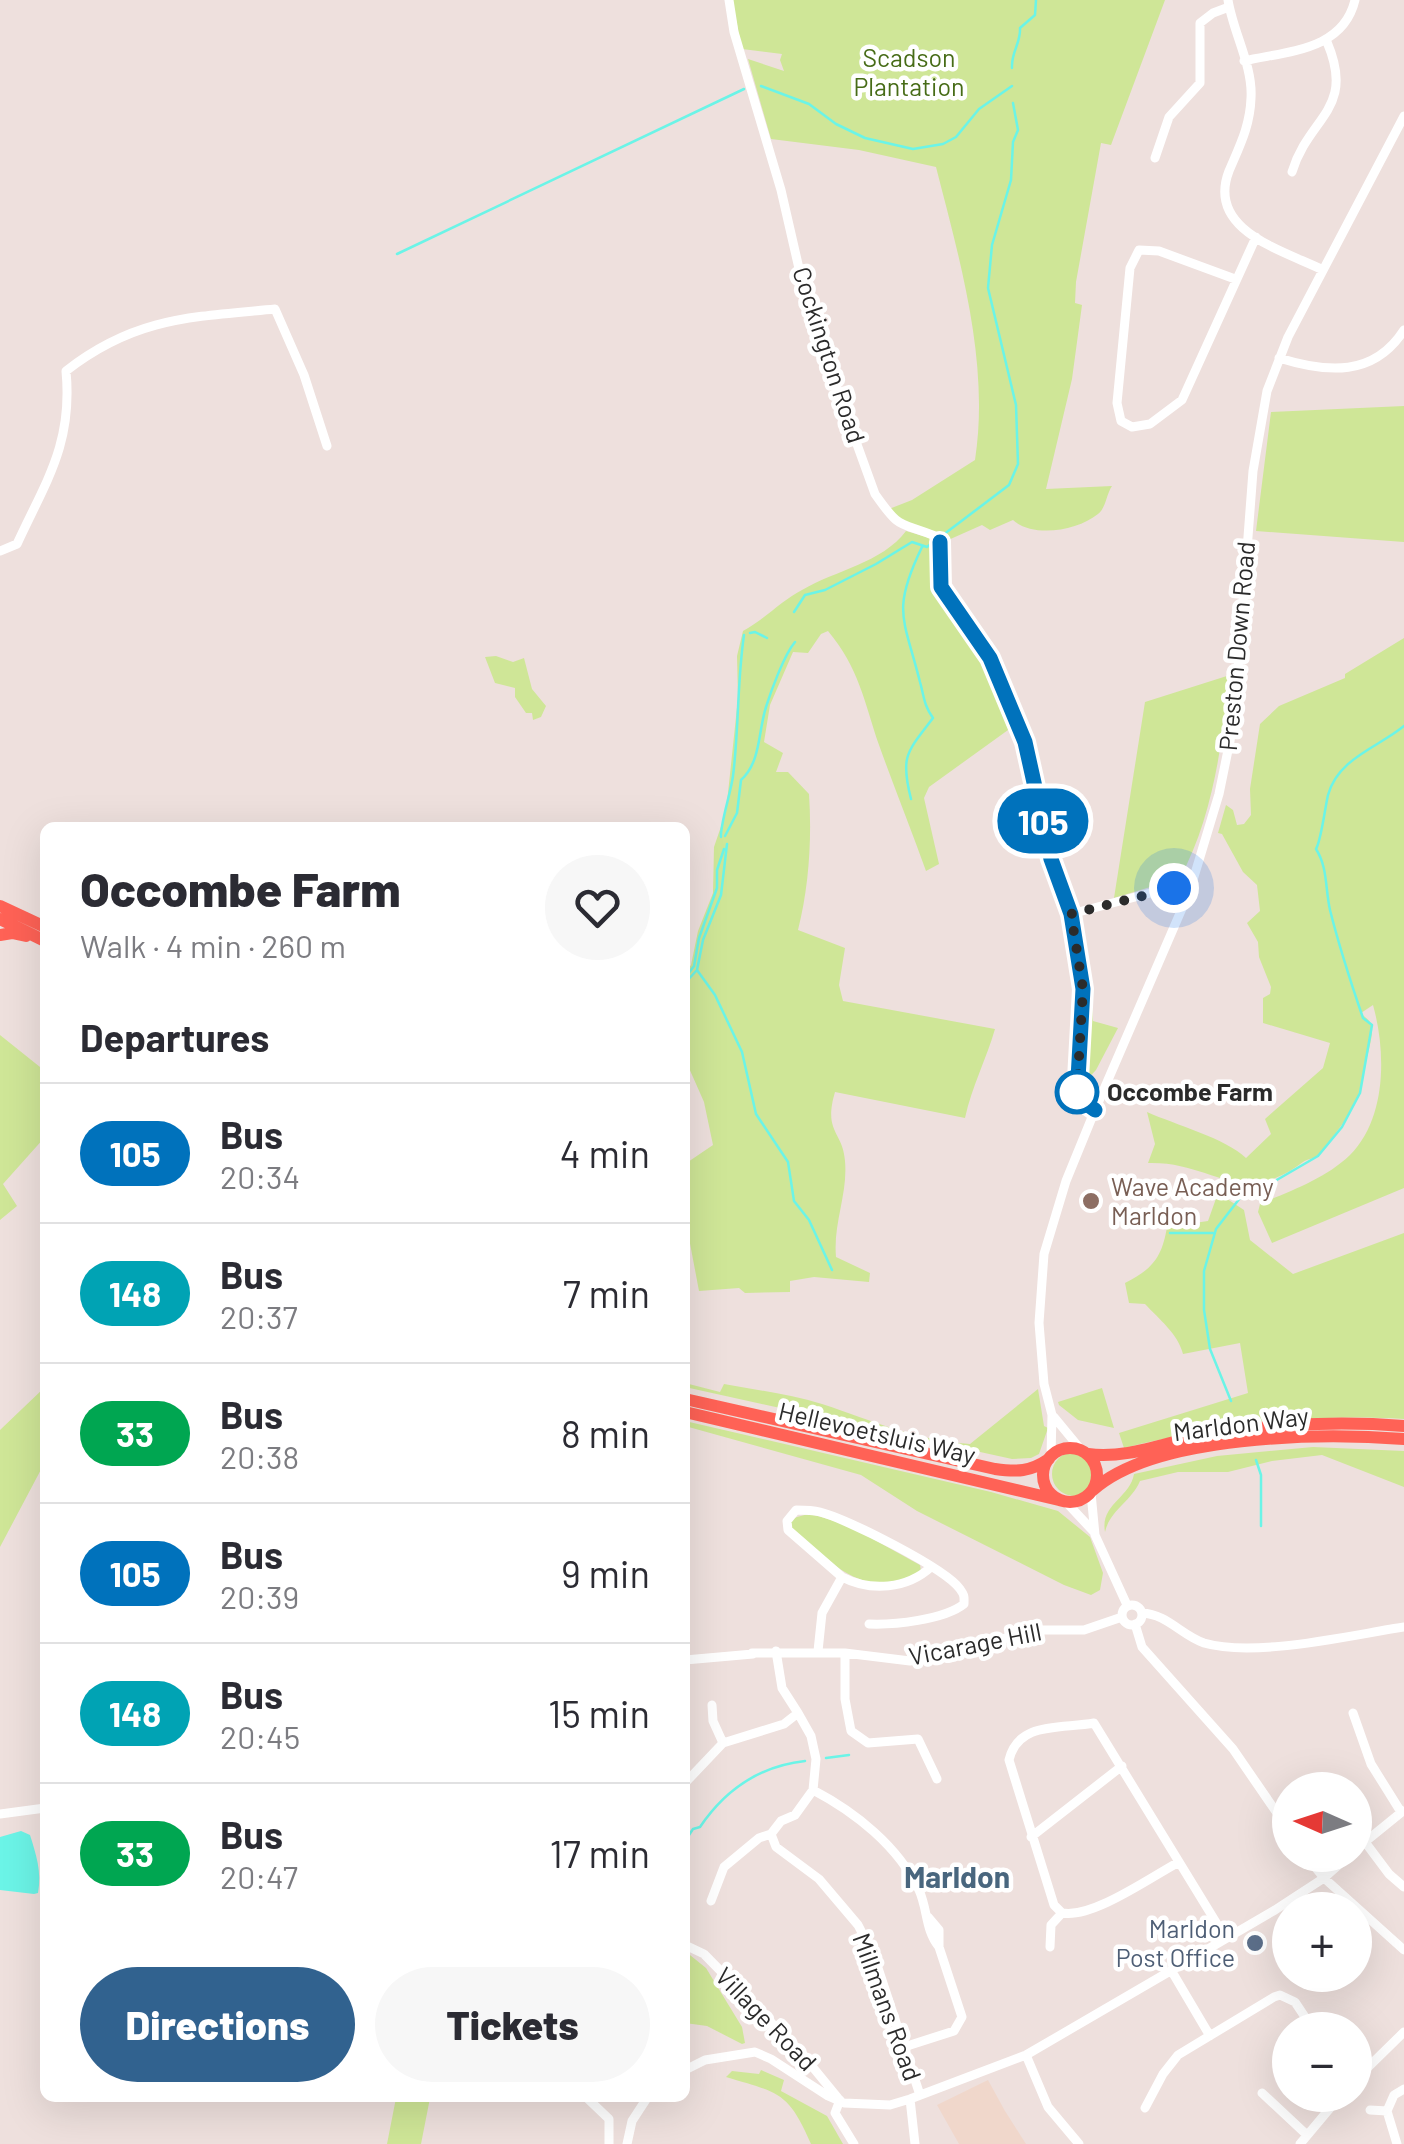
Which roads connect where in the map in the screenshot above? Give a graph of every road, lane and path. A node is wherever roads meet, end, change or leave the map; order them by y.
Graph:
1 (729, 0) edge
2 (1355, 0) edge
3 (1229, 4) edge
4 (1327, 42) junction
5 (1244, 61) junction
6 (1404, 116) edge
7 (1155, 158) dead end
8 (1292, 172) dead end
9 (1256, 237) junction
10 (1323, 270) junction
11 (1235, 280) junction
12 (1404, 330) edge
13 (1279, 358) junction
14 (327, 446) dead end
15 (0, 550) edge
16 (1190, 890) junction
17 (0, 906) edge
18 (1071, 914) junction
19 (0, 919) edge
20 (40, 933) edge
21 (40, 934) edge
22 (0, 935) edge
23 (40, 936) edge
24 (1095, 1110) junction
25 (690, 1400) edge
26 (690, 1413) edge
27 (1052, 1415) junction
28 (1404, 1426) edge
29 (1404, 1439) edge
30 (1085, 1452) junction
31 (1050, 1458) junction
32 (1092, 1491) junction
33 (1063, 1501) junction
34 (1096, 1534) junction
35 (931, 1567) junction
36 (842, 1577) junction
37 (1127, 1605) junction
38 (1142, 1613) junction
39 (1122, 1617) junction
40 (868, 1624) dead end
41 (1135, 1624) junction
42 (1404, 1627) edge
43 (776, 1651) junction
44 (822, 1652) junction
45 (845, 1652) junction
46 (752, 1653) dead end
47 (690, 1660) edge
48 (716, 1709) dead end
49 (1354, 1712) dead end
50 (798, 1713) junction
51 (723, 1743) junction
52 (1122, 1766) junction
53 (690, 1778) edge
54 (937, 1779) dead end
55 (813, 1790) junction
56 (1272, 1806) edge
57 (40, 1809) edge
58 (1403, 1811) edge
59 (0, 1814) edge
60 (770, 1834) junction
61 (1032, 1836) junction
62 (1372, 1836) edge
63 (1372, 1851) edge
64 (1179, 1862) junction
65 (1319, 1872) edge
66 (1331, 1872) edge
67 (1324, 1878) junction
68 (1404, 1887) edge
69 (711, 1901) dead end
70 (1062, 1913) junction
71 (1224, 1937) junction
72 (1050, 1947) dead end
73 (690, 1948) edge
74 (1404, 1950) edge
75 (1171, 1970) junction
76 (1301, 2012) edge
77 (1404, 2032) edge
78 (1210, 2036) junction
79 (904, 2047) junction
80 (1026, 2055) junction
81 (1372, 2063) edge
82 (690, 2068) edge
83 (1404, 2089) edge
84 (1262, 2093) dead end
85 (915, 2097) junction
86 (840, 2100) junction
87 (590, 2102) edge
88 (644, 2102) edge
89 (1146, 2108) dead end
90 (1372, 2110) edge
91 (1386, 2111) junction
92 (1327, 2112) edge
93 (1304, 2140) edge
94 (610, 2144) edge
95 (627, 2144) edge
96 (854, 2144) edge
97 (916, 2144) edge
98 (1079, 2144) edge
99 (1401, 2144) edge

1 - 18 street, Cockington Road
2 - 4 street
3 - 5 street
3 - 7 street
4 - 5 street
4 - 8 street
5 - 9 street
6 - 10 street, Preston Down Road
9 - 10 street
9 - 11 street
10 - 13 street, Preston Down Road
11 - 11 street
12 - 13 street
13 - 16 street, Preston Down Road
14 - 15 street
16 - 18 street
16 - 24 street, Preston Down Road
17 - 20 highway
18 - 24 street
19 - 21 highway
22 - 23 highway
24 - 27 street, Preston Down Road
25 - 31 highway, Hellevoetsluis Way
26 - 33 highway, Hellevoetsluis Way
27 - 30 street, Preston Down Road
27 - 31 street, Preston Down Road
28 - 30 highway, Marldon Way
29 - 32 highway, Marldon Way
30 - 31 highway
30 - 32 highway
31 - 33 highway
32 - 33 highway
32 - 34 street
33 - 34 street
34 - 37 street
35 - 36 street
35 - 36 street
35 - 40 street
36 - 44 street
37 - 38 street
37 - 39 street
38 - 41 street
38 - 42 street
39 - 41 street
39 - 45 street, Vicarage Hill
41 - 56 street
43 - 44 street, Vicarage Hill
43 - 46 street
43 - 47 street
43 - 50 street
44 - 45 street, Vicarage Hill
45 - 54 street
48 - 51 street
49 - 58 street
50 - 51 street
50 - 55 street
51 - 53 street
52 - 61 street
52 - 61 street
52 - 64 street
55 - 60 street
55 - 79 street
57 - 59 street
58 - 62 street
60 - 69 street
60 - 79 street, Millmans Road
61 - 70 street
63 - 68 street
64 - 70 street
64 - 71 street
65 - 67 street
66 - 67 street
67 - 71 street
67 - 74 street
70 - 72 street
71 - 75 street
73 - 86 street, Village Road
75 - 78 street
75 - 80 street
76 - 78 street
77 - 81 street
78 - 89 street
79 - 85 street, Millmans Road
80 - 85 street
80 - 98 street
82 - 86 street
83 - 91 street
84 - 93 street
85 - 86 street
85 - 97 street, Millmans Road
86 - 96 street
87 - 94 street
88 - 95 street
90 - 91 street
91 - 99 street
92 - 93 street

